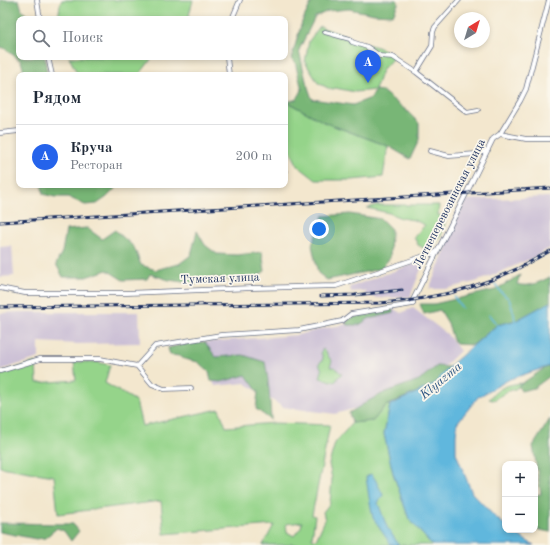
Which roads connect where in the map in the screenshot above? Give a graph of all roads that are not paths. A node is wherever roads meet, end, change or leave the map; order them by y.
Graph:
1 (37, 0) edge
2 (240, 0) edge
3 (458, 0) edge
4 (549, 0) edge
5 (40, 16) edge
6 (233, 16) edge
7 (545, 19) junction
8 (550, 24) edge
9 (325, 32) dead end
10 (49, 60) edge
11 (227, 60) edge
12 (51, 72) edge
13 (229, 72) edge
14 (416, 72) junction
15 (478, 110) dead end
16 (16, 131) edge
17 (0, 133) edge
18 (500, 134) junction
19 (550, 139) edge
20 (488, 150) junction
21 (430, 151) dead end
22 (436, 252) junction
23 (0, 288) edge
24 (138, 366) junction
25 (0, 371) edge
26 (191, 388) dead end

1 - 5 street
2 - 6 street
3 - 14 street
4 - 7 street, Летнеперевозинская улица
7 - 8 street
7 - 18 street, Летнеперевозинская улица
9 - 14 street
10 - 12 street
11 - 13 street
14 - 15 street
16 - 17 street
18 - 19 street
18 - 20 street, Летнеперевозинская улица
20 - 21 street
20 - 22 street, Летнеперевозинская улица
22 - 23 street, Тумская улица
22 - 24 street, Летнеперевозинская улица
24 - 25 street
24 - 26 street

